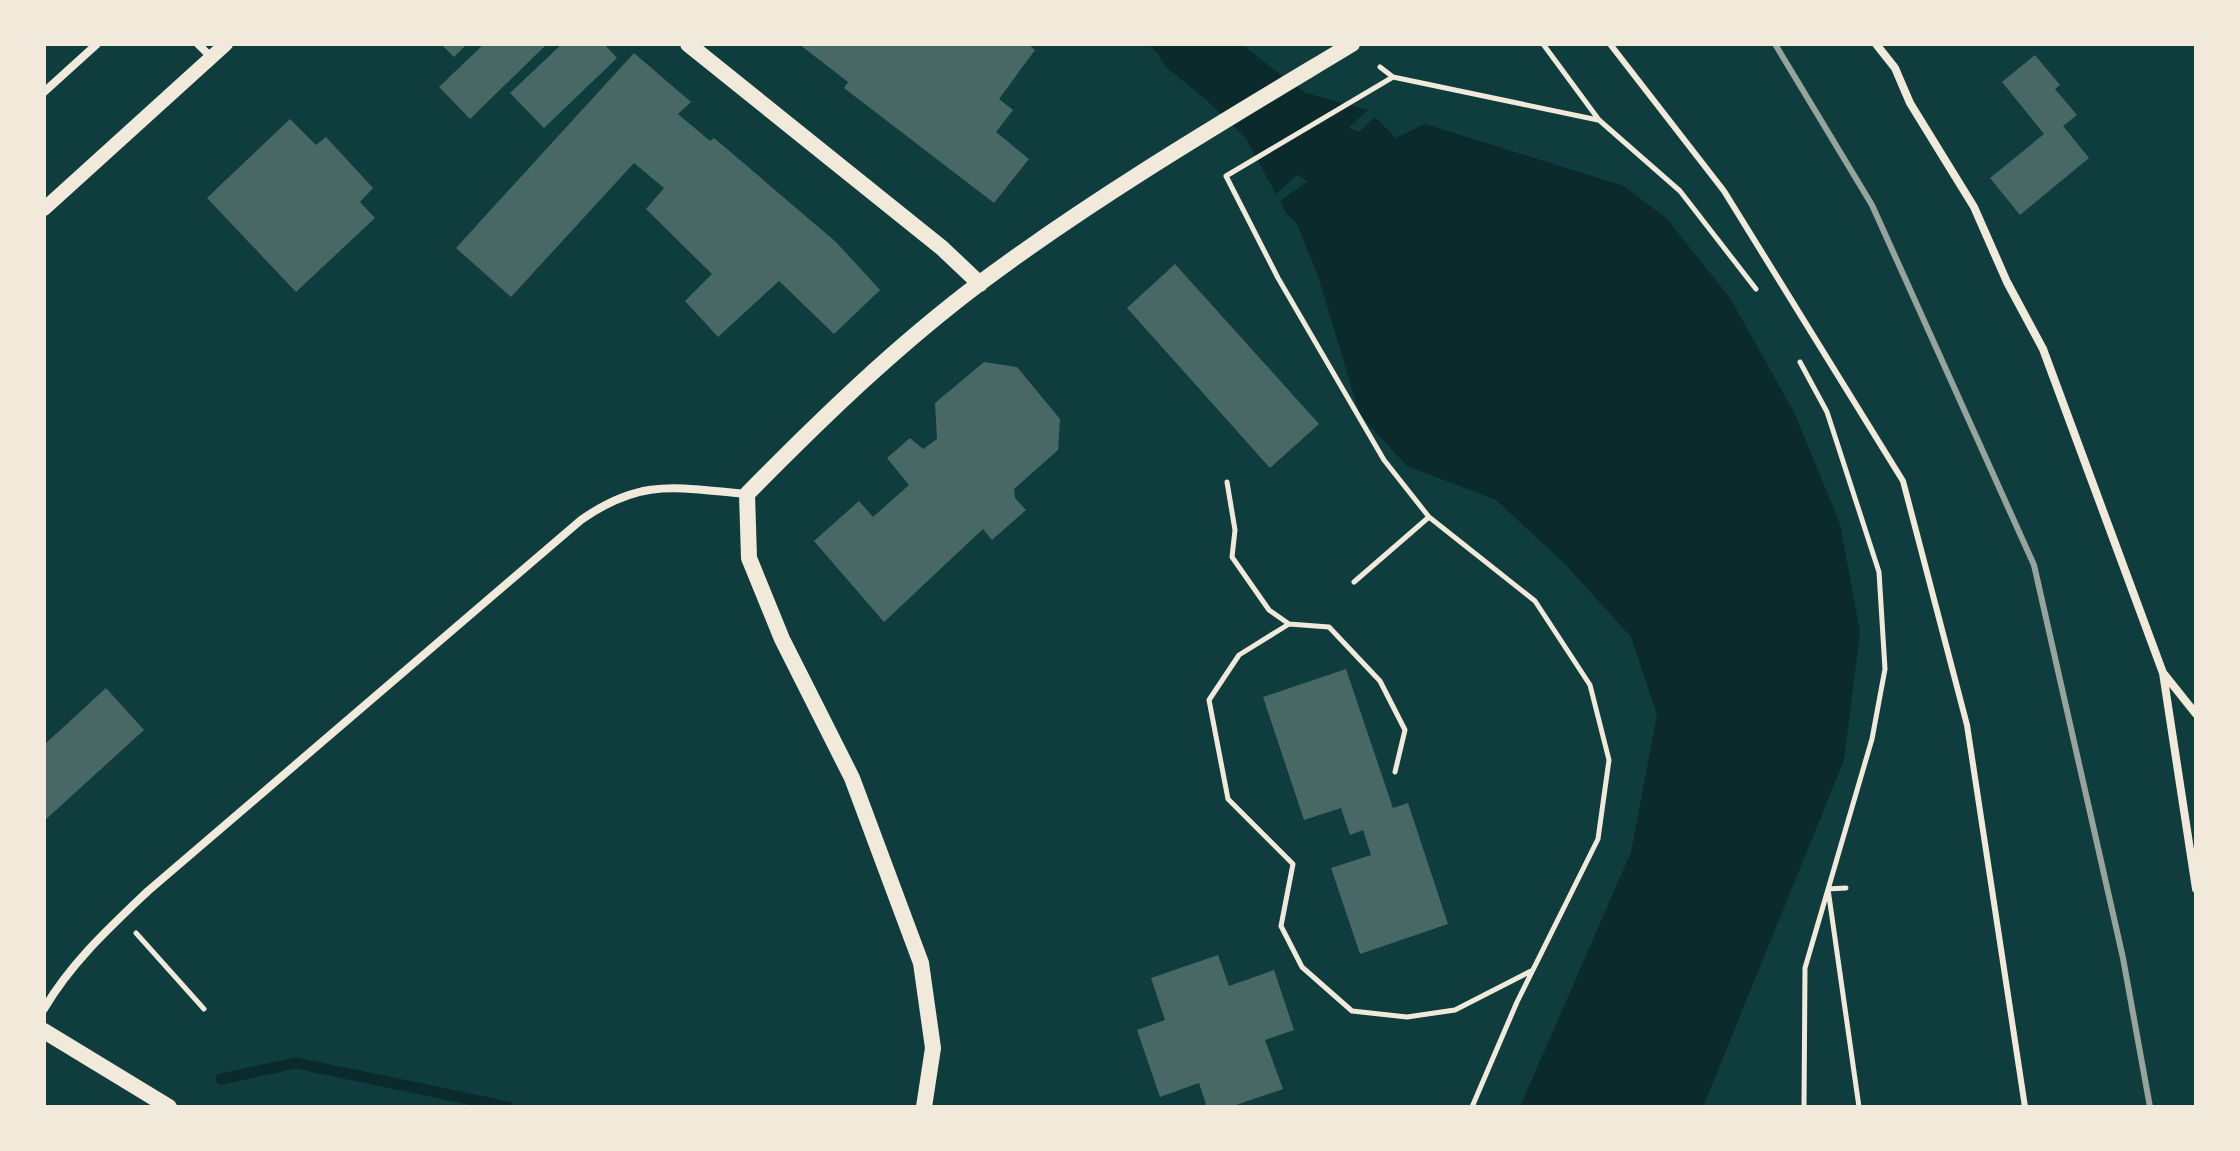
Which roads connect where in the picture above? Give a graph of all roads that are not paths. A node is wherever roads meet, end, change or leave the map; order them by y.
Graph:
1 (97, 44) edge
2 (198, 44) edge
3 (226, 44) edge
4 (688, 44) edge
5 (1352, 44) edge
6 (1610, 44) edge
7 (1876, 44) edge
8 (211, 57) junction
9 (44, 92) edge
10 (44, 209) edge
11 (980, 284) junction
12 (747, 494) junction
13 (2163, 673) junction
14 (2196, 714) edge
15 (2196, 889) edge
16 (44, 1009) edge
17 (44, 1031) edge
18 (169, 1107) edge
19 (924, 1107) edge
20 (2025, 1107) edge

1 - 9 street
2 - 8 street
3 - 8 street
4 - 11 main road
5 - 11 main road
6 - 20 lane
7 - 13 street
8 - 10 street
11 - 12 main road
12 - 16 street
12 - 19 main road
13 - 14 street
13 - 15 street
17 - 18 main road

